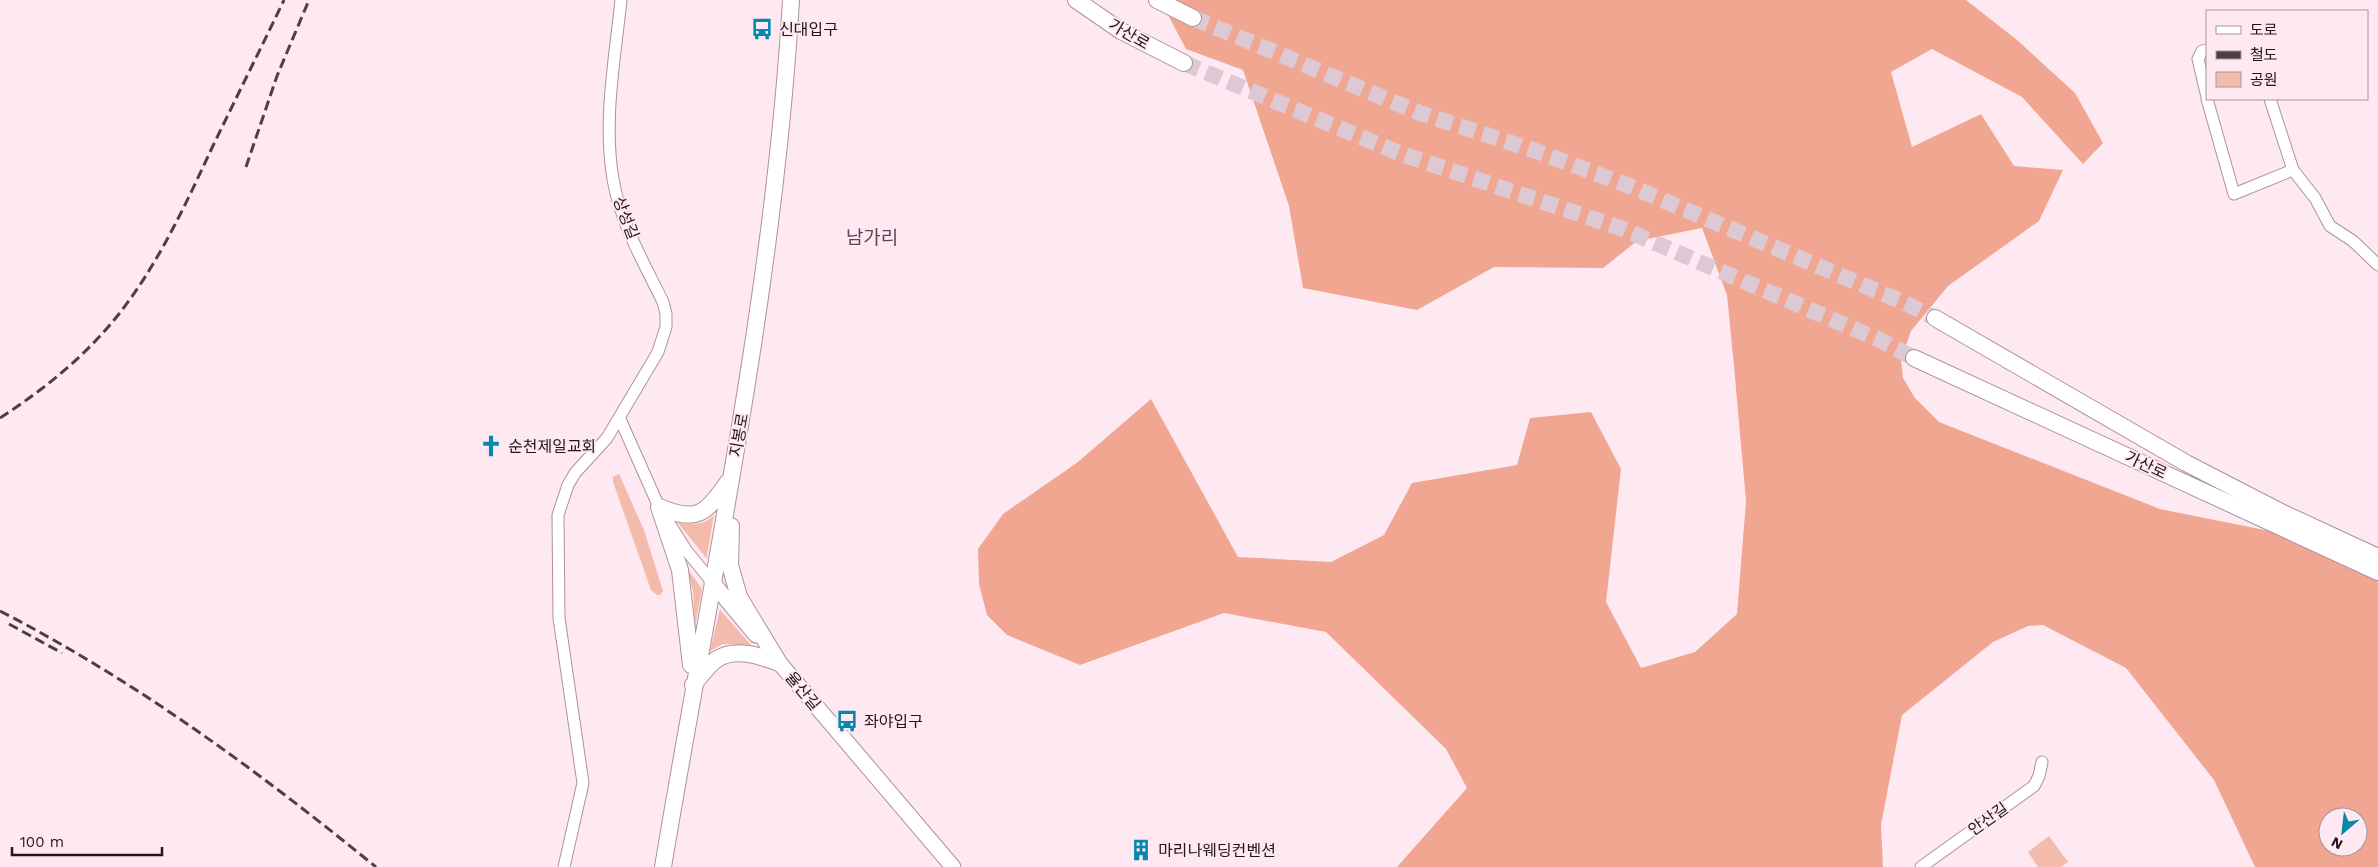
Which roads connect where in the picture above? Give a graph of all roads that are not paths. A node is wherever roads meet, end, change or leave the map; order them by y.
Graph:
1 (621, 0) edge
2 (791, 0) edge
3 (1076, 0) edge
4 (1157, 0) edge
5 (1193, 18) tunnel mouth
6 (2206, 50) edge
7 (1184, 63) tunnel mouth
8 (2206, 94) edge
9 (2208, 100) edge
10 (2270, 100) edge
11 (2293, 170) junction
12 (2378, 265) edge
13 (1935, 318) tunnel mouth
14 (1914, 358) tunnel mouth
15 (620, 419) junction
16 (732, 476) junction
17 (659, 507) junction
18 (2378, 557) edge
19 (2378, 572) edge
20 (712, 582) junction
21 (779, 663) junction
22 (693, 685) junction
23 (2042, 762) dead end
24 (564, 867) edge
25 (663, 867) edge
26 (953, 867) edge
27 (1921, 867) edge

1 - 15 street, 상성길
2 - 16 main road, 지봉로
3 - 7 main road, 가산로
4 - 5 main road
6 - 8 street
9 - 11 street
10 - 11 street
11 - 12 street
13 - 18 main road, 가산로
14 - 19 main road, 가산로
15 - 17 street
15 - 24 street, 상성길
16 - 17 main road
16 - 20 main road, 지봉로
16 - 21 main road
17 - 20 street
17 - 22 main road
20 - 21 street, 율산길
20 - 22 main road, 지봉로
21 - 22 main road
21 - 26 street, 율산길
22 - 25 main road, 지봉로
23 - 27 street, 안산길

